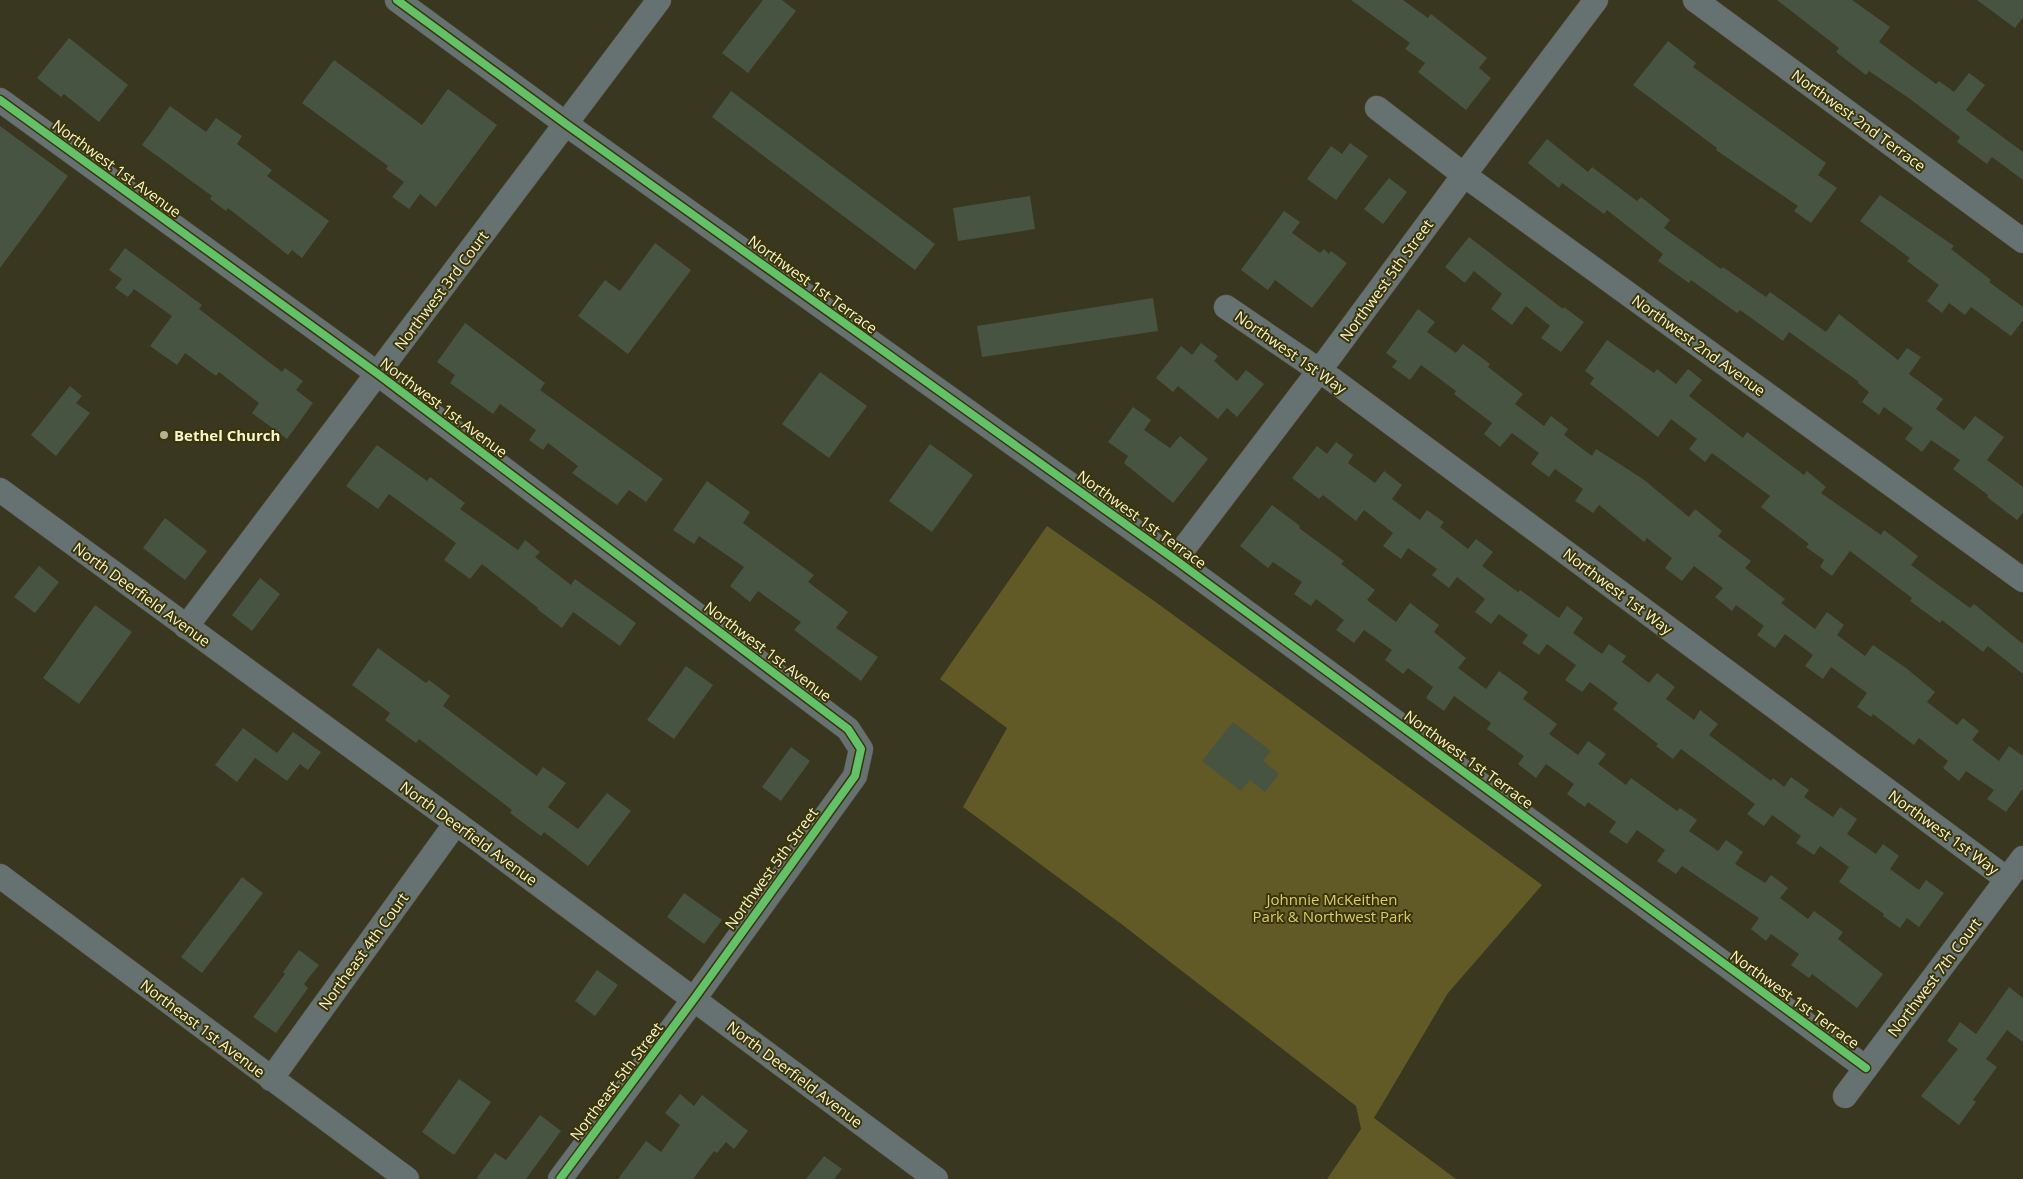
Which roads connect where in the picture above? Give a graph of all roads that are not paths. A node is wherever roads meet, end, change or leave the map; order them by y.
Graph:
1 (397, 0) edge
2 (659, 0) edge
3 (1596, 0) edge
4 (1695, 0) edge
5 (0, 100) edge
6 (1377, 108) dead end
7 (566, 124) junction
8 (1464, 175) junction
9 (2023, 240) edge
10 (1226, 307) dead end
11 (1320, 370) junction
12 (378, 374) junction
13 (0, 490) edge
14 (1175, 560) junction
15 (2023, 580) edge
16 (186, 627) junction
17 (861, 749) joint
18 (456, 823) junction
19 (2023, 858) edge
20 (0, 876) edge
21 (2007, 878) junction
22 (694, 999) junction
23 (1866, 1068) junction
24 (271, 1079) junction
25 (1845, 1096) dead end
26 (406, 1179) edge
27 (560, 1179) edge
28 (936, 1179) edge

1 - 7 street, Northwest 1st Terrace
2 - 7 street, Northwest 3rd Court
3 - 8 street, Northwest 5th Street
4 - 9 street, Northwest 2nd Terrace
5 - 12 street, Northwest 1st Avenue
6 - 8 street, Northwest 2nd Avenue
7 - 12 street, Northwest 3rd Court
7 - 14 street, Northwest 1st Terrace
8 - 11 street, Northwest 5th Street
8 - 15 street, Northwest 2nd Avenue
10 - 11 street, Northwest 1st Way
11 - 14 street, Northwest 5th Street
11 - 21 street, Northwest 1st Way
12 - 16 street, Northwest 3rd Court
12 - 17 street, Northwest 1st Avenue
13 - 16 street, North Deerfield Avenue
14 - 23 street, Northwest 1st Terrace
16 - 18 street, North Deerfield Avenue
17 - 22 street, Northwest 5th Street
18 - 22 street, North Deerfield Avenue
18 - 24 street, Northeast 4th Court
19 - 21 street, Northwest 7th Court
20 - 24 street, Northeast 1st Avenue
21 - 23 street, Northwest 7th Court
22 - 27 street, Northeast 5th Street
22 - 28 street, North Deerfield Avenue
23 - 25 street, Northwest 7th Court
24 - 26 street, Northeast 1st Avenue

